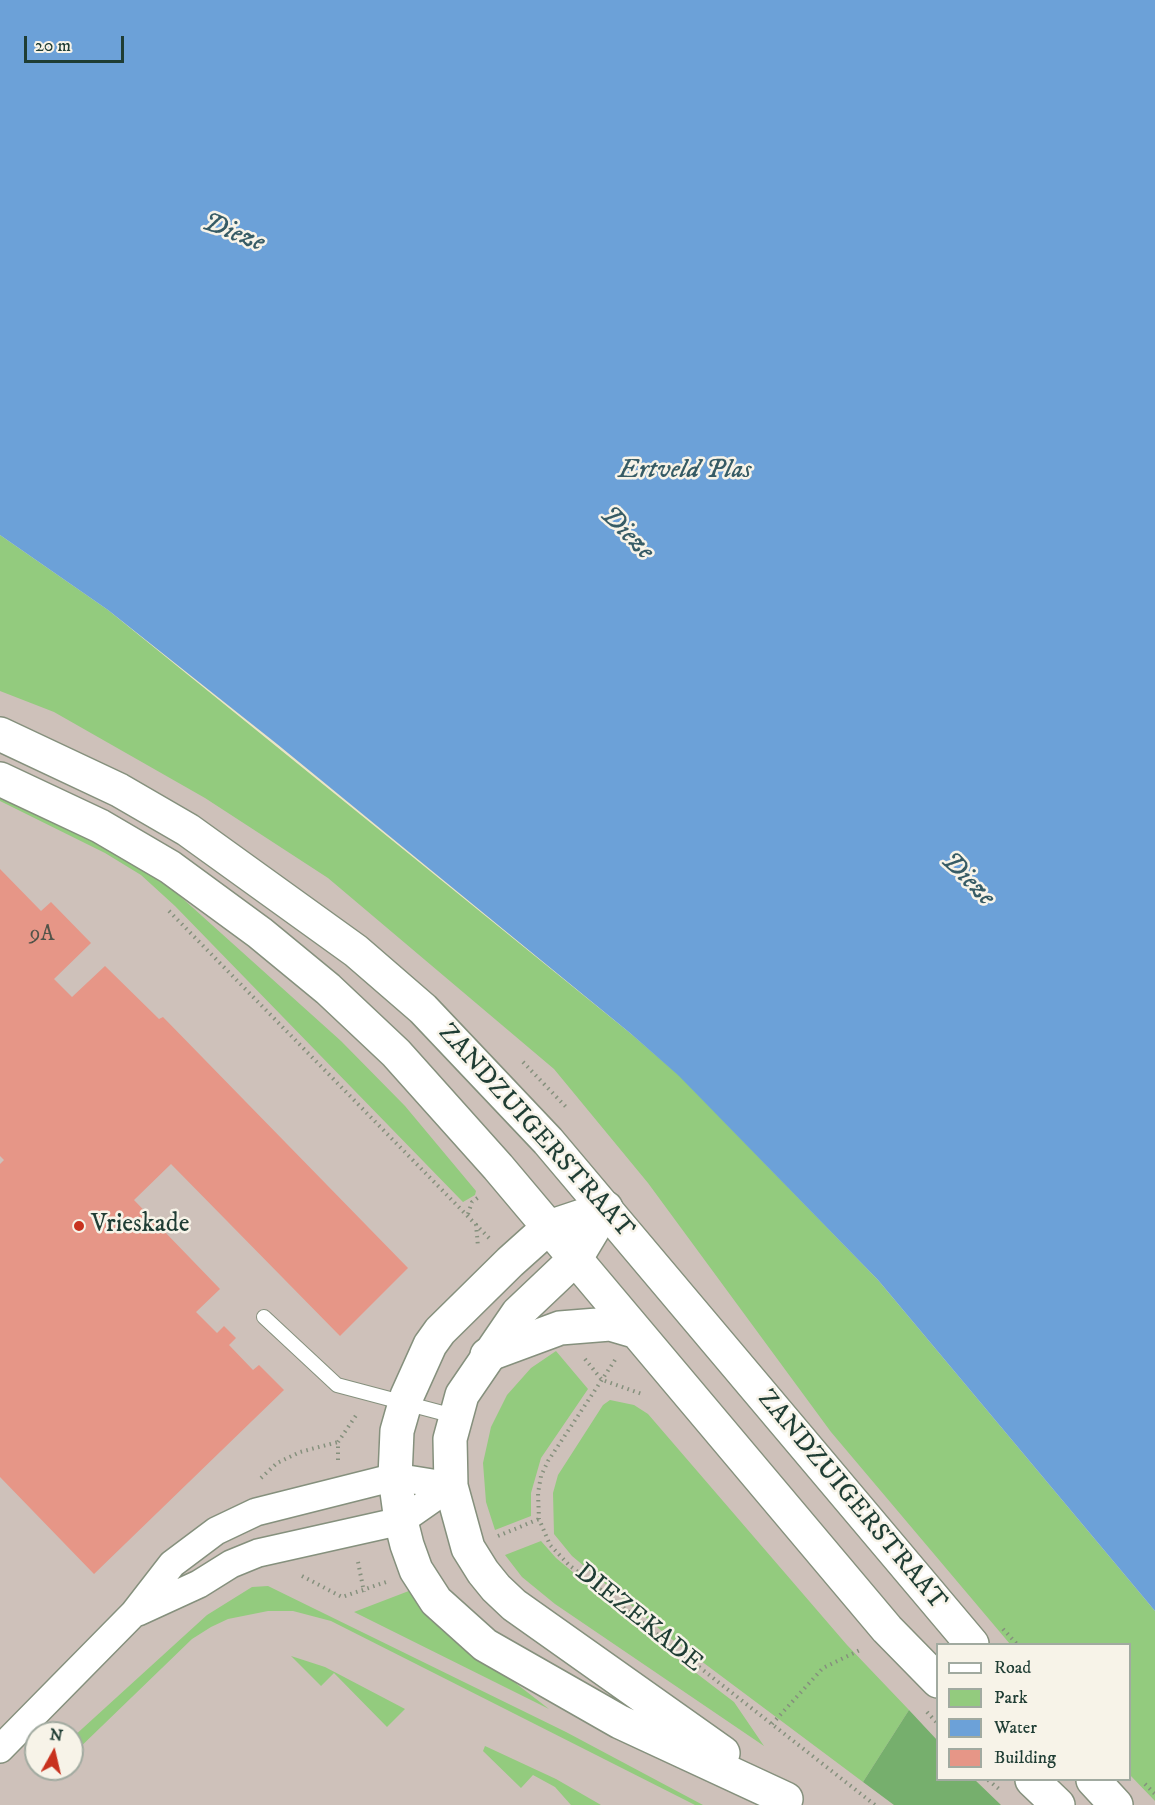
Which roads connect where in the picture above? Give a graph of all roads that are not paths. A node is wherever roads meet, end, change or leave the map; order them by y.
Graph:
1 (0, 734) edge
2 (0, 779) edge
3 (606, 1208) junction
4 (549, 1227) junction
5 (576, 1258) junction
6 (264, 1317) dead end
7 (634, 1331) junction
8 (487, 1355) junction
9 (405, 1403) junction
10 (454, 1416) junction
11 (395, 1477) junction
12 (451, 1486) junction
13 (401, 1521) junction
14 (134, 1613) junction
15 (971, 1643) edge
16 (936, 1679) edge
17 (0, 1749) edge
18 (1034, 1781) edge
19 (1095, 1781) edge
20 (790, 1802) edge
21 (1058, 1805) edge
22 (1116, 1805) edge

1 - 3 main road, ZANDZUIGERSTRAAT
2 - 4 main road, ZANDZUIGERSTRAAT
3 - 4 main road
3 - 5 main road
3 - 15 main road, ZANDZUIGERSTRAAT
4 - 5 main road, ZANDZUIGERSTRAAT
4 - 9 main road
5 - 7 main road, ZANDZUIGERSTRAAT
5 - 8 main road
6 - 9 lane
7 - 8 main road
7 - 16 main road, ZANDZUIGERSTRAAT
8 - 10 main road
9 - 10 lane
9 - 11 main road
10 - 12 main road
11 - 12 street
11 - 13 main road
11 - 14 street
12 - 13 street
12 - 20 main road
13 - 14 street
13 - 20 main road
14 - 17 street
18 - 21 main road
19 - 22 main road

